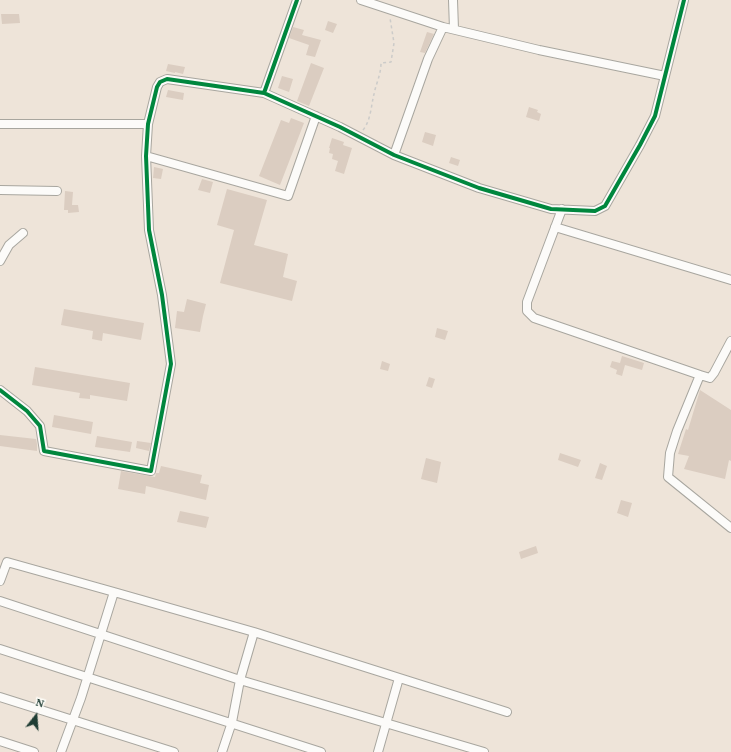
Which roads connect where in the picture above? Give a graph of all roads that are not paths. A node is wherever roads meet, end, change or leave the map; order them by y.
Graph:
1 (297, 0) edge
2 (361, 0) edge
3 (453, 0) edge
4 (684, 0) edge
5 (443, 27) junction
6 (454, 29) junction
7 (665, 76) junction
8 (264, 93) junction
9 (316, 116) junction
10 (0, 124) edge
11 (148, 124) junction
12 (394, 155) junction
13 (146, 156) junction
14 (0, 190) edge
15 (57, 191) dead end
16 (562, 209) junction
17 (555, 227) junction
18 (23, 233) dead end
19 (0, 261) edge
20 (731, 280) edge
21 (731, 341) edge
22 (700, 375) junction
23 (0, 390) edge
24 (731, 528) edge
25 (0, 581) edge
26 (114, 592) junction
27 (0, 601) edge
28 (254, 632) junction
29 (101, 634) junction
30 (0, 649) edge
31 (88, 678) junction
32 (399, 678) junction
33 (240, 680) junction
34 (0, 697) edge
35 (507, 712) dead end
36 (73, 720) junction
37 (232, 722) junction
38 (386, 724) junction
39 (0, 741) edge
40 (34, 752) edge
41 (61, 752) edge
42 (174, 752) edge
43 (222, 752) edge
44 (321, 752) edge
45 (378, 752) edge
46 (484, 752) edge

1 - 8 street
2 - 5 street
3 - 6 street
4 - 7 street
5 - 6 street
5 - 12 street
6 - 7 street
7 - 16 street
8 - 9 street
8 - 11 street
9 - 12 street
9 - 13 street
10 - 11 street
11 - 13 street
12 - 16 street
13 - 23 street
14 - 15 street
16 - 17 street
17 - 20 street
17 - 22 street
18 - 19 street
21 - 22 street
22 - 24 street
25 - 26 street
26 - 28 street
26 - 29 street
27 - 29 street
28 - 32 street
28 - 33 street
29 - 31 street
29 - 33 street
30 - 31 street
31 - 36 street
31 - 37 street
32 - 35 street
32 - 38 street
33 - 37 street
33 - 38 street
34 - 36 street
36 - 41 street
36 - 42 street
37 - 43 street
37 - 44 street
38 - 45 street
38 - 46 street
39 - 40 street

